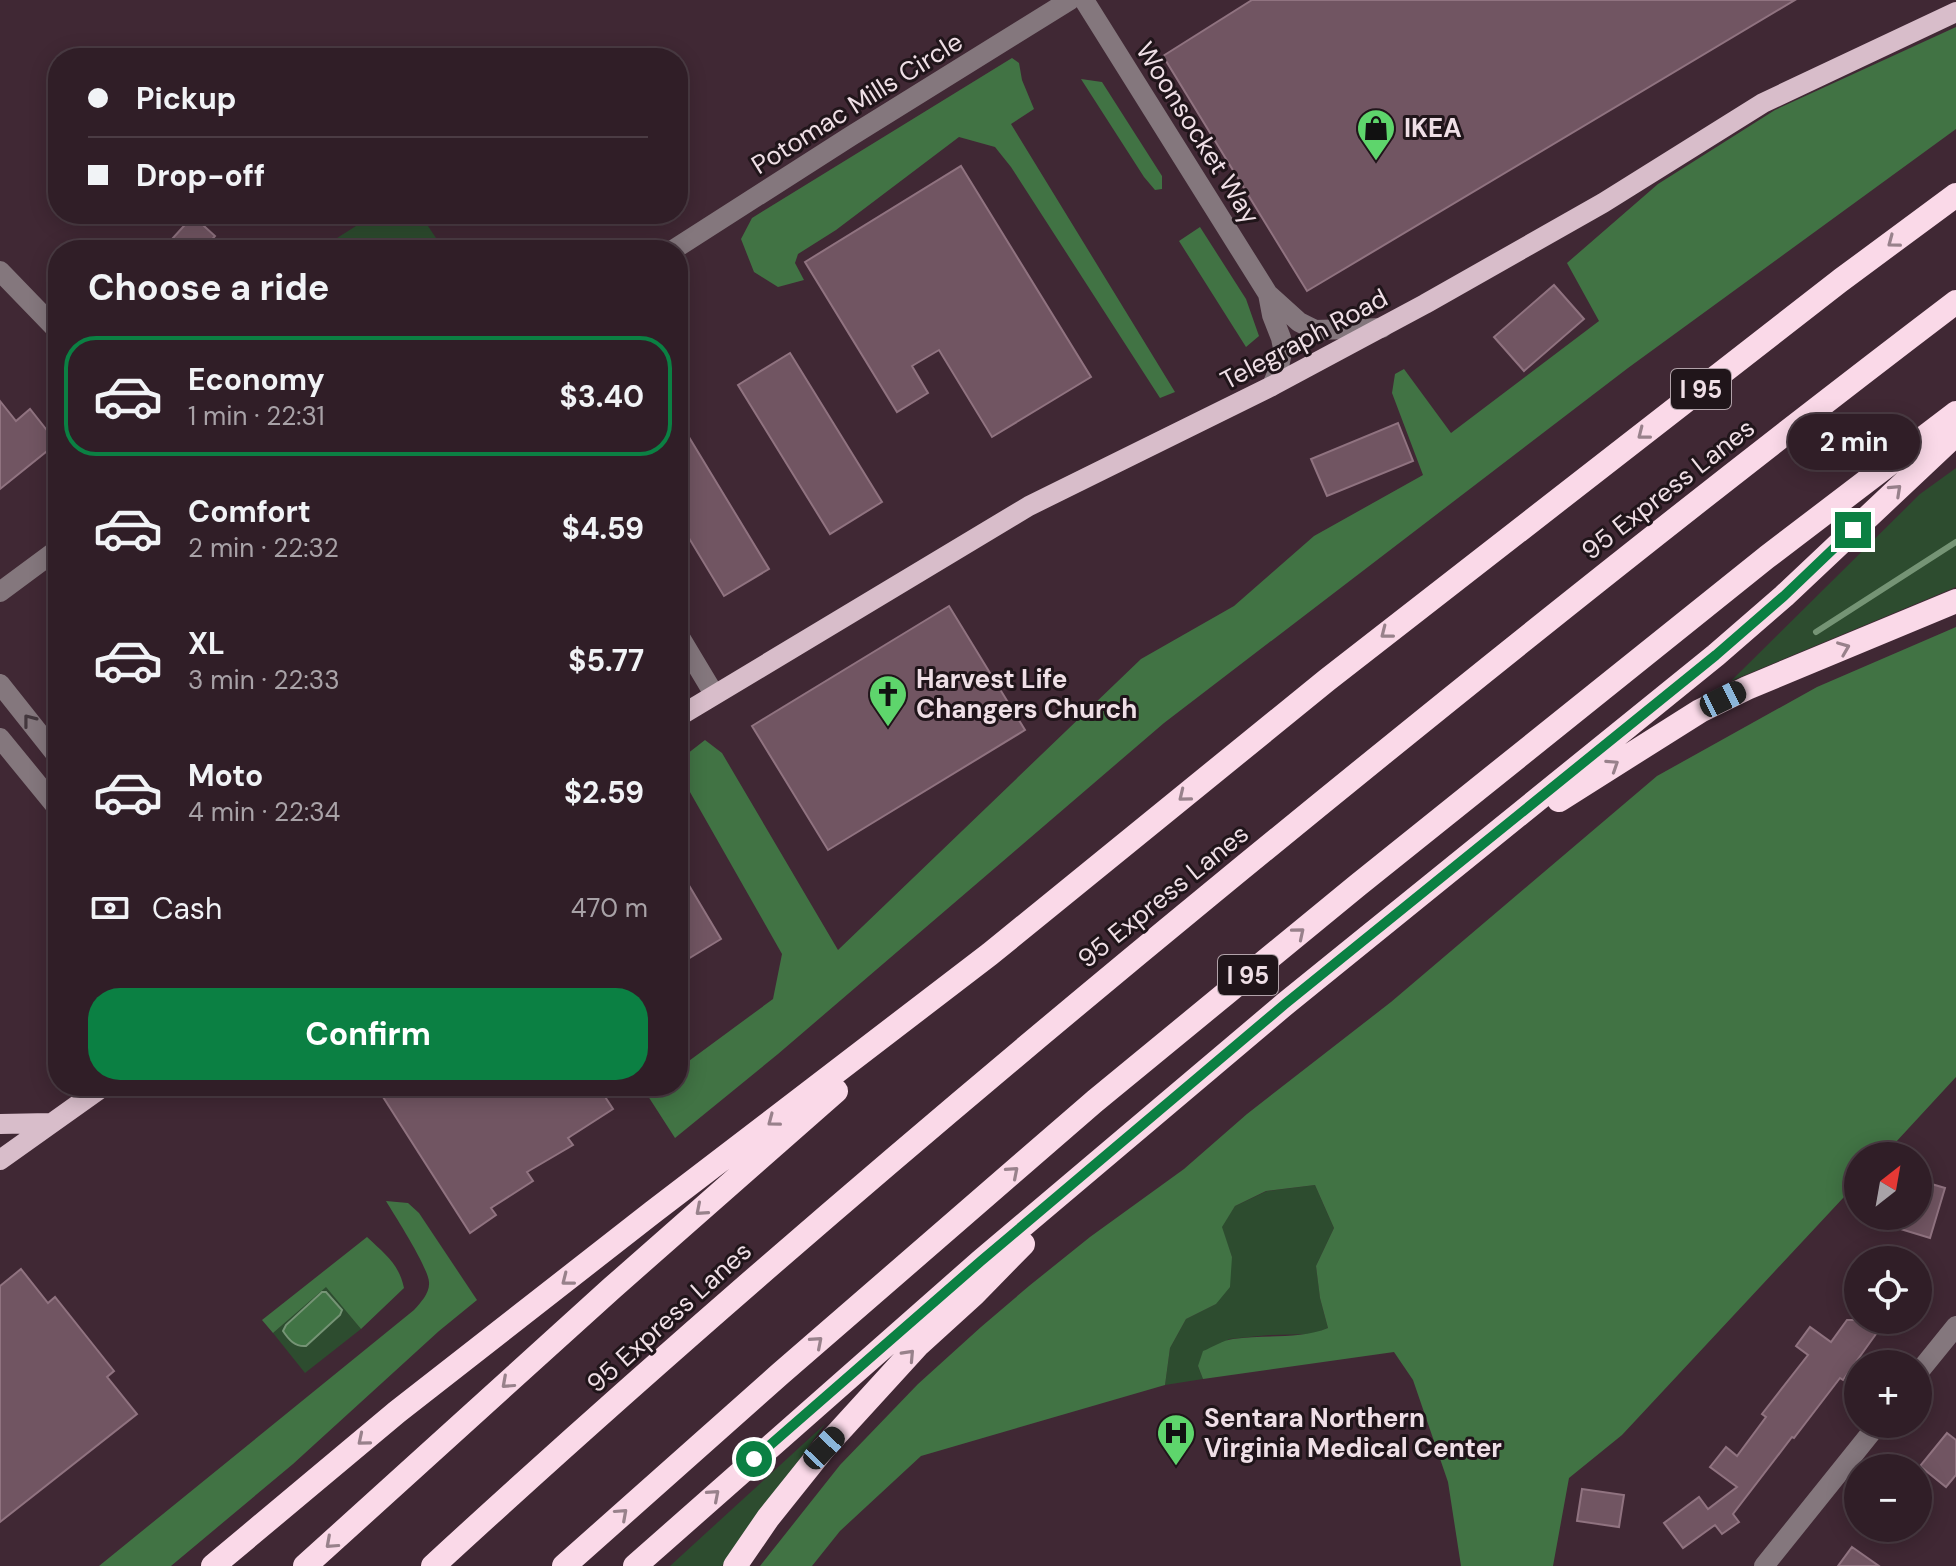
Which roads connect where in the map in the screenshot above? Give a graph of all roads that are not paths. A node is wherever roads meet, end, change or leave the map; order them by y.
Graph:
1 (1070, 0) edge
2 (1084, 0) edge
3 (1956, 12) edge
4 (1956, 195) edge
5 (688, 240) edge
6 (0, 271) edge
7 (1268, 294) junction
8 (1956, 302) edge
9 (48, 321) edge
10 (1382, 328) junction
11 (1272, 386) junction
12 (1956, 413) edge
13 (1956, 434) edge
14 (48, 556) edge
15 (0, 592) edge
16 (1956, 601) edge
17 (688, 651) edge
18 (0, 684) edge
19 (714, 694) junction
20 (688, 711) edge
21 (0, 738) edge
22 (48, 744) edge
23 (48, 797) edge
24 (1453, 868) junction
25 (990, 954) junction
26 (89, 1096) edge
27 (50, 1123) junction
28 (0, 1124) edge
29 (1139, 1128) junction
30 (0, 1160) edge
31 (1956, 1326) edge
32 (1932, 1356) edge
33 (1867, 1438) edge
34 (213, 1566) edge
35 (305, 1566) edge
36 (433, 1566) edge
37 (564, 1566) edge
38 (635, 1566) edge
39 (735, 1566) edge
40 (1764, 1566) edge

1 - 5 street, Potomac Mills Circle
2 - 7 street, Woonsocket Way
3 - 10 main road, Telegraph Road
4 -> 25 highway, I 95
6 - 9 street
7 - 10 street, Woonsocket Way
7 - 11 street, Woonsocket Way
8 - 36 highway, 95 Express Lanes
10 - 11 main road, Telegraph Road
11 - 19 main road, Telegraph Road
37 -> 12 highway, I 95
24 -> 13 highway
14 - 15 street
24 -> 16 highway
17 - 19 street
22 -> 18 street
19 - 20 main road, Telegraph Road
21 - 23 street
24 - 29 highway
25 -> 34 highway
25 -> 35 highway, I 95
26 - 27 main road
27 - 28 main road
27 - 30 main road
38 -> 29 highway
39 -> 29 highway
31 - 32 street
33 - 40 street

